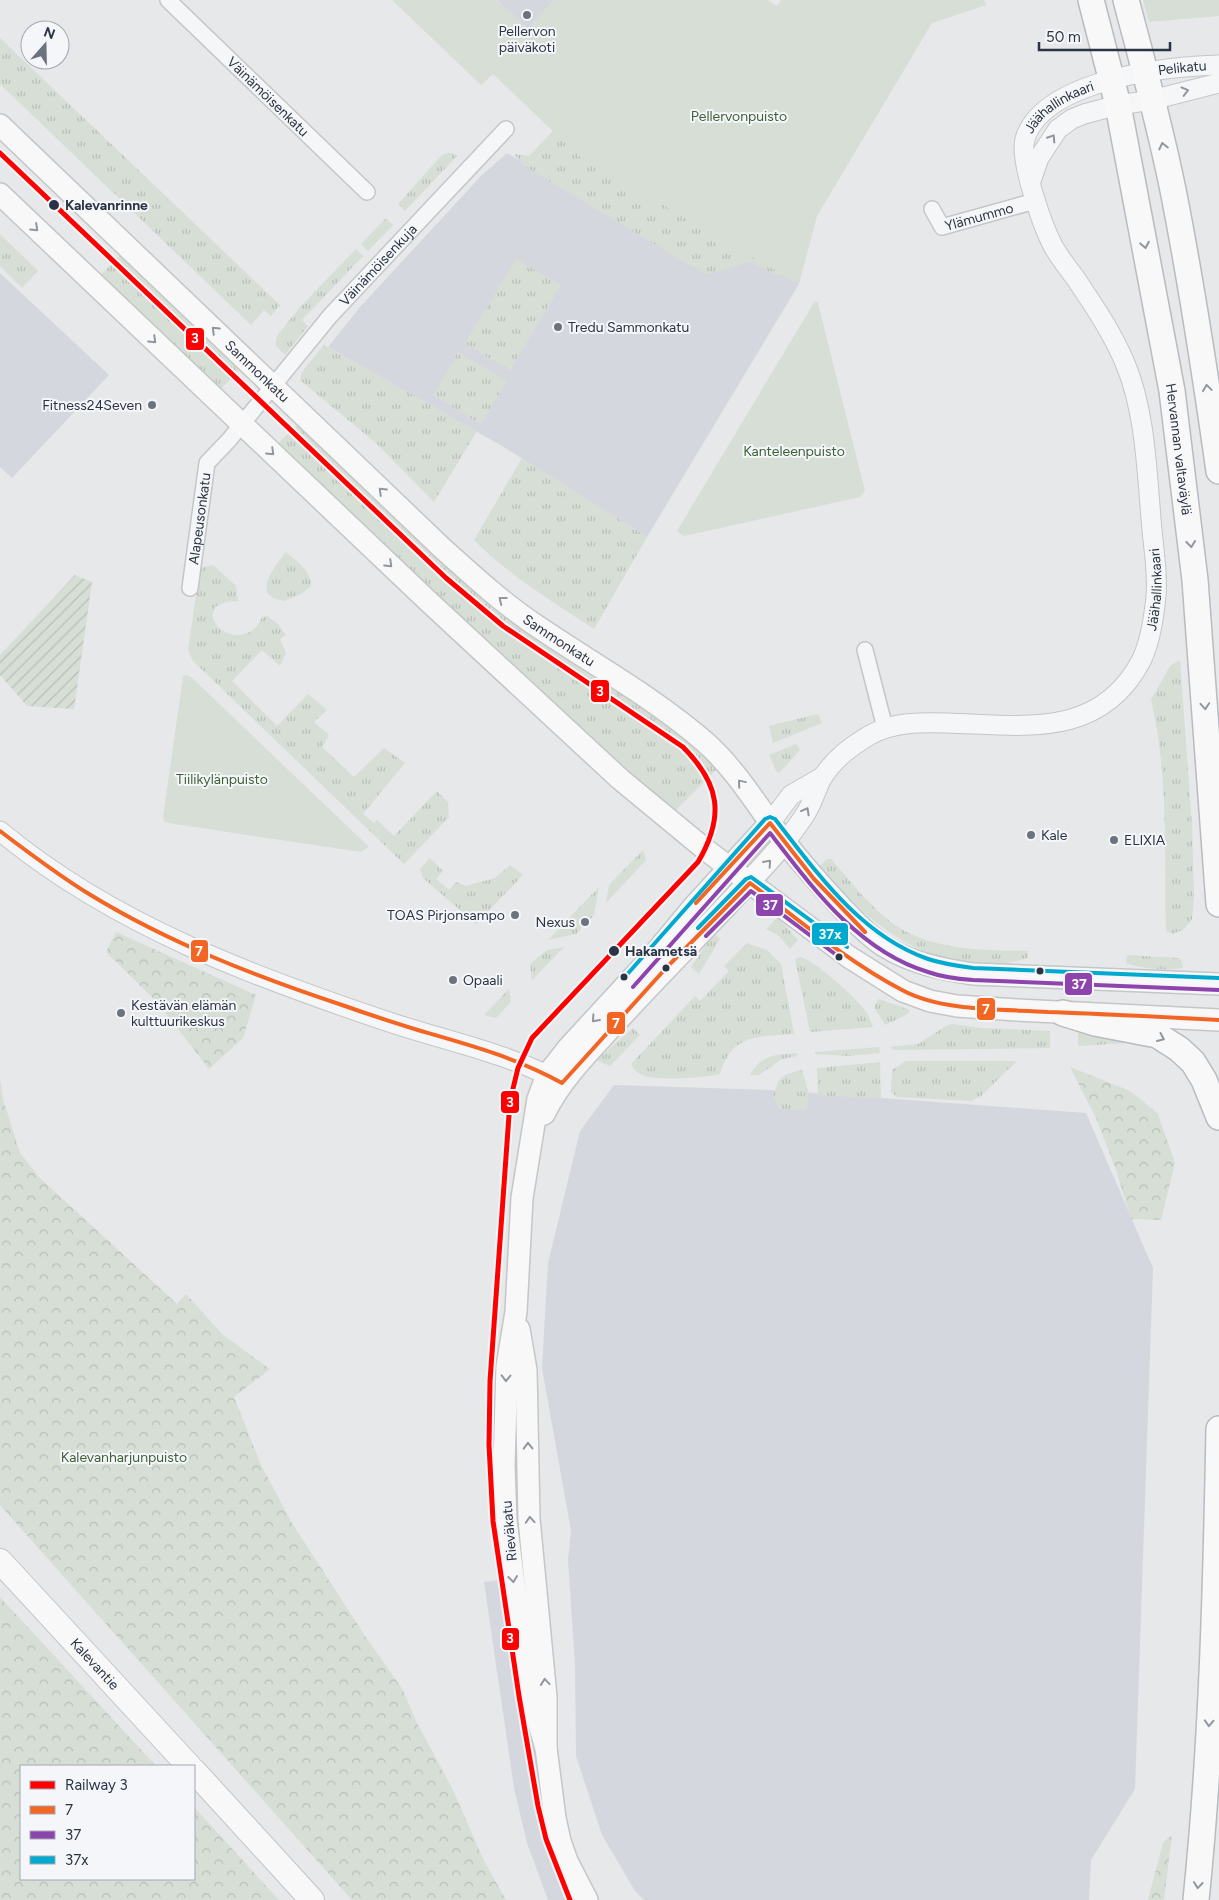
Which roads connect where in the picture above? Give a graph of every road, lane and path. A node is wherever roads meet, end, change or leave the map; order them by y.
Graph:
1 (168, 0) edge
2 (1091, 0) edge
3 (1126, 0) edge
4 (1219, 65) edge
5 (1146, 73) junction
6 (1112, 78) junction
7 (1219, 82) edge
8 (1152, 100) junction
9 (1118, 105) junction
10 (0, 125) edge
11 (506, 129) dead end
12 (1031, 181) junction
13 (367, 192) dead end
14 (0, 194) edge
15 (1035, 201) junction
16 (932, 209) dead end
17 (273, 386) junction
18 (255, 408) joint
19 (242, 424) junction
20 (1219, 471) edge
21 (190, 588) dead end
22 (864, 650) dead end
23 (885, 728) junction
24 (822, 777) junction
25 (770, 822) junction
26 (0, 831) edge
27 (785, 842) junction
28 (729, 867) junction
29 (750, 883) junction
30 (1219, 904) edge
31 (1219, 984) edge
32 (1063, 1013) junction
33 (1219, 1020) edge
34 (554, 1079) junction
35 (1219, 1116) edge
36 (1219, 1430) edge
37 (0, 1561) edge
38 (188, 1765) edge
39 (195, 1772) edge
40 (312, 1900) edge
41 (587, 1900) edge
42 (1196, 1900) edge

1 - 13 street, Väinämöisenkatu
2 - 6 highway, Hervannan valtaväylä
3 - 5 highway
4 - 5 street, Pelikatu
5 - 6 street, Pelikatu
5 - 8 highway
6 - 9 highway, Hervannan valtaväylä
6 - 12 street, Jäähallinkaari
8 -> 7 street, Pelikatu
8 - 9 street, Pelikatu
20 -> 8 highway
12 -> 9 street, Jäähallinkaari
9 -> 30 highway, Hervannan valtaväylä
17 -> 10 main road, Sammonkatu
11 - 17 street, Väinämöisenkuja
12 - 15 street, Jäähallinkaari
14 -> 19 main road
15 - 16 street, Ylämummo
15 - 23 street, Jäähallinkaari
17 - 18 street, Väinämöisenkuja
25 -> 17 main road, Sammonkatu
18 - 19 street, Alapeusonkatu
19 - 21 street, Alapeusonkatu
19 -> 28 main road
22 - 23 street
23 - 24 street, Jäähallinkaari
24 - 25 street, Jäähallinkaari
27 -> 24 street, Jäähallinkaari
25 - 27 main road, Sammonkatu
25 - 28 main road, Rieväkatu
26 - 34 street
29 -> 27 main road, Rieväkatu
27 - 31 main road, Sammonkatu
28 - 29 main road
28 -> 34 main road, Rieväkatu
29 - 32 main road
29 - 34 main road, Rieväkatu
32 - 33 main road
32 -> 35 highway
34 - 41 main road, Rieväkatu
36 -> 42 highway
37 - 38 main road, Kalevantie
39 - 40 main road

